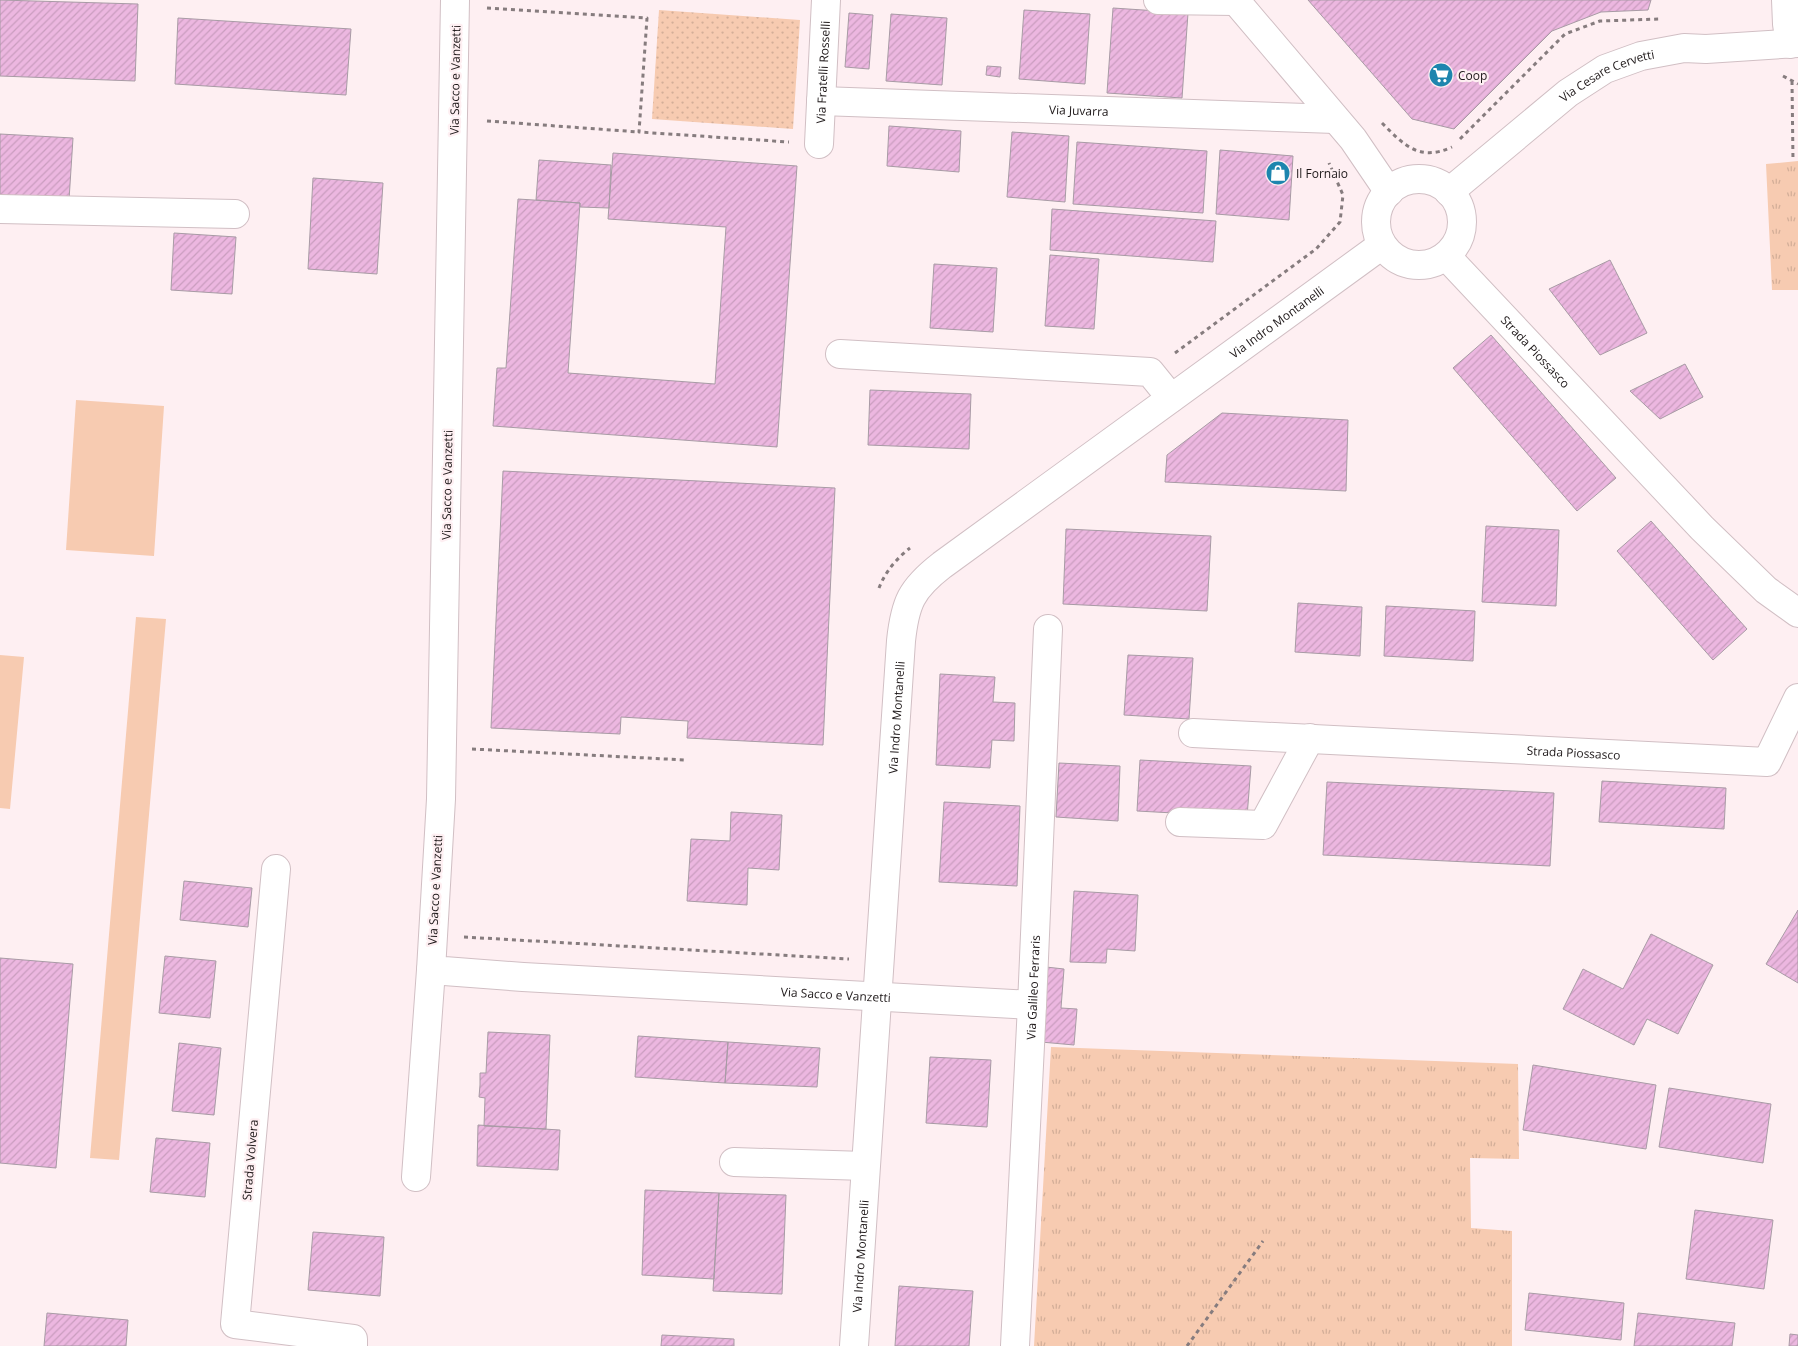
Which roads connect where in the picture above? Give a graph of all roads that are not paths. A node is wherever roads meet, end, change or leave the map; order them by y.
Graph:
1 (455, 0) edge
2 (826, 0) edge
3 (1158, 0) edge
4 (1235, 0) edge
5 (1786, 0) edge
6 (1794, 44) edge
7 (821, 101) junction
8 (1335, 119) junction
9 (819, 144) road end
10 (1389, 192) junction
11 (1449, 192) junction
12 (0, 209) edge
13 (235, 214) dead end
14 (1382, 245) junction
15 (1446, 256) junction
16 (840, 354) dead end
17 (1170, 398) junction
18 (1798, 613) edge
19 (1048, 629) dead end
20 (1798, 698) edge
21 (1193, 732) dead end
22 (1310, 738) junction
23 (1180, 822) dead end
24 (276, 869) dead end
25 (431, 970) junction
26 (864, 996) junction
27 (1032, 1005) junction
28 (734, 1162) dead end
29 (865, 1166) junction
30 (416, 1177) dead end
31 (353, 1346) edge
32 (854, 1346) edge
33 (1015, 1346) edge

1 - 25 street, Via Sacco e Vanzetti
2 - 7 street, Via Fratelli Rosselli
3 - 4 street
4 - 8 street
5 - 6 street
6 - 11 street, Via Cesare Cervetti
7 - 8 street, Via Juvarra
7 - 9 street, Via Fratelli Rosselli
8 - 10 street
10 - 11 street
10 - 14 street
11 - 15 street
12 - 13 street
14 - 15 street
14 - 17 street, Via Indro Montanelli
15 - 18 street, Strada Piossasco
16 - 17 street
17 - 26 street, Via Indro Montanelli
19 - 27 street, Via Galileo Ferraris
20 - 22 street, Strada Piossasco
21 - 22 street, Strada Piossasco
22 - 23 street
24 - 31 street, Strada Volvera
25 - 26 street, Via Sacco e Vanzetti
25 - 30 street, Via Sacco e Vanzetti
26 - 27 street, Via Sacco e Vanzetti
26 - 29 street, Via Indro Montanelli
27 - 33 street, Via Galileo Ferraris
28 - 29 street
29 - 32 street, Via Indro Montanelli

